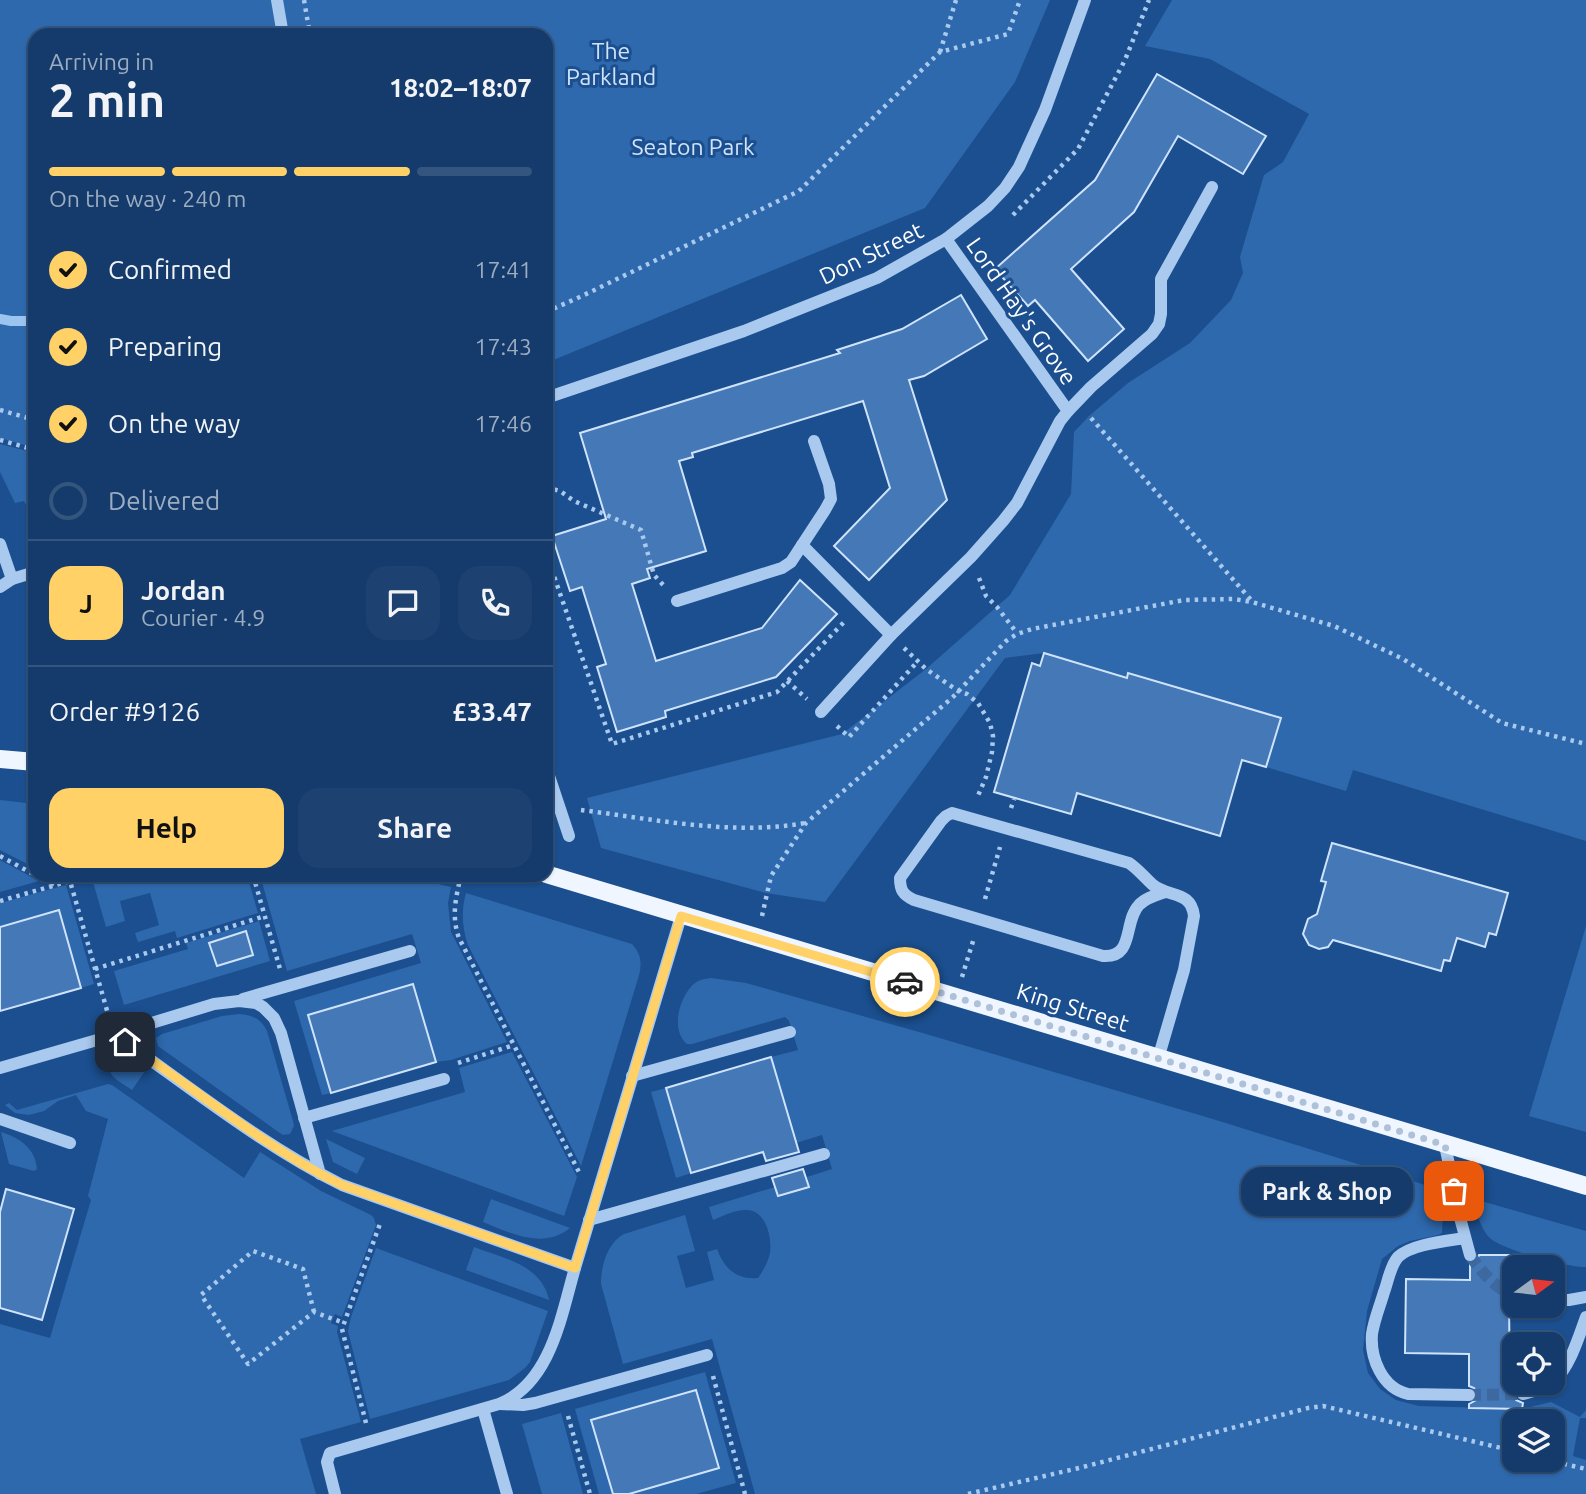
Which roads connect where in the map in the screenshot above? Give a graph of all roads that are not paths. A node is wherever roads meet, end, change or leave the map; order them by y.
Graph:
1 (277, 0) edge
2 (1085, 0) edge
3 (282, 28) edge
4 (1212, 187) dead end
5 (946, 240) junction
6 (553, 396) edge
7 (1068, 411) junction
8 (814, 441) dead end
9 (0, 544) edge
10 (802, 545) junction
11 (28, 574) edge
12 (12, 579) junction
13 (0, 587) edge
14 (677, 601) road end
15 (891, 635) junction
16 (821, 712) dead end
17 (0, 759) edge
18 (28, 761) edge
19 (553, 787) edge
20 (569, 836) dead end
21 (553, 876) edge
22 (1165, 892) junction
23 (681, 916) junction
24 (410, 951) dead end
25 (236, 1001) junction
26 (790, 1032) dead end
27 (109, 1036) junction
28 (1158, 1059) junction
29 (0, 1068) edge
30 (632, 1076) junction
31 (444, 1079) road end
32 (304, 1118) junction
33 (0, 1119) edge
34 (70, 1143) dead end
35 (1445, 1145) junction
36 (824, 1154) dead end
37 (320, 1174) junction
38 (1586, 1186) edge
39 (589, 1220) junction
40 (1465, 1238) junction
41 (1470, 1255) tunnel mouth
42 (575, 1268) junction
43 (1586, 1297) edge
44 (1565, 1300) edge
45 (1586, 1317) edge
46 (707, 1355) road end
47 (1565, 1366) edge
48 (1469, 1395) tunnel mouth
49 (499, 1404) junction
50 (483, 1409) junction
51 (335, 1494) edge
52 (507, 1494) edge

1 - 3 street
2 - 5 street, Don Street
4 - 7 street
5 - 6 street, Don Street
5 - 7 street, Lord Hay's Grove
7 - 15 street, Lord Hay's Grove
8 - 10 street
9 - 12 street
10 - 14 street
10 - 15 street
11 - 12 street
12 - 13 street
15 - 16 street, Lord Hay's Grove
17 - 18 main road
19 - 20 street
21 - 23 main road, King Street
22 - 22 street
22 - 28 street
23 - 28 main road, King Street
23 - 30 street
24 - 25 street
25 - 27 street
25 - 32 street
26 - 30 street
27 - 29 street
27 - 37 street
28 - 35 main road, King Street
30 - 39 street
31 - 32 street
32 - 37 street
33 - 34 street
35 - 38 main road, King Street
35 - 40 street
36 - 39 street
37 - 42 street
39 - 42 street
40 - 41 street
40 - 48 street
42 - 49 street
43 - 44 street
45 - 47 street
46 - 49 street
49 - 50 street
50 - 51 street
50 - 52 street

